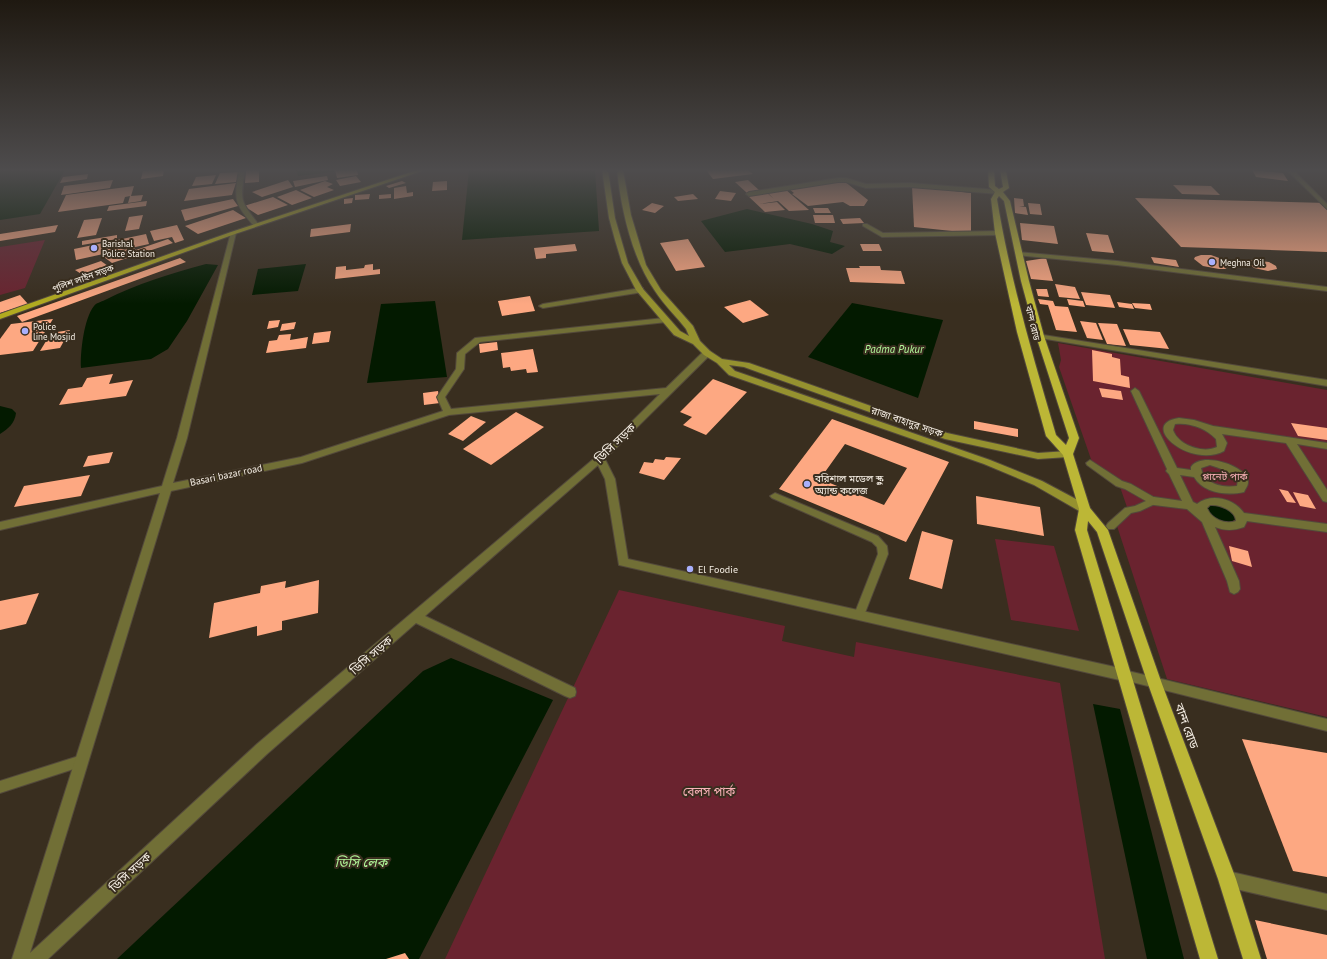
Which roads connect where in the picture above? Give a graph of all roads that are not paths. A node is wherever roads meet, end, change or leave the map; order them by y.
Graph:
1 (247, 215) edge
2 (286, 215) edge
3 (612, 215) edge
4 (628, 215) edge
5 (996, 215) edge
6 (1010, 215) edge
7 (256, 225) junction
8 (865, 225) dead end
9 (233, 233) junction
10 (999, 233) junction
11 (1018, 254) junction
12 (1327, 289) edge
13 (640, 290) junction
14 (543, 306) dead end
15 (0, 317) edge
16 (664, 320) junction
17 (1040, 336) junction
18 (696, 342) junction
19 (707, 353) junction
20 (720, 361) junction
21 (1327, 383) edge
22 (667, 391) junction
23 (1135, 391) dead end
24 (448, 412) junction
25 (1211, 430) junction
26 (1288, 440) junction
27 (1327, 446) edge
28 (1216, 452) junction
29 (1068, 454) junction
30 (600, 458) junction
31 (1090, 463) dead end
32 (1224, 466) junction
33 (1172, 471) junction
34 (1197, 474) junction
35 (167, 488) junction
36 (775, 496) dead end
37 (1327, 498) edge
38 (1154, 500) junction
39 (1189, 505) junction
40 (1201, 507) junction
41 (1085, 509) junction
42 (1240, 516) junction
43 (1207, 519) junction
44 (0, 526) edge
45 (1111, 526) dead end
46 (1327, 528) edge
47 (1234, 589) dead end
48 (859, 615) junction
49 (415, 617) junction
50 (1124, 675) junction
51 (1155, 684) junction
52 (570, 692) dead end
53 (1327, 725) edge
54 (82, 761) junction
55 (0, 787) edge
56 (1227, 879) junction
57 (1327, 902) edge
58 (20, 959) edge
59 (36, 959) edge
60 (1209, 959) edge
61 (1252, 959) edge

1 - 7 street
2 - 7 main road, পুলিশ লাইন সড়ক
3 - 13 main road, রাজা বাহাদুর সড়ক
4 - 18 main road, রাজা বাহাদুর সড়ক
5 - 10 highway, বান্দ রোড
6 - 11 highway, বান্দ রোড
7 - 9 main road, পুলিশ লাইন সড়ক
8 - 10 street
9 - 15 main road, পুলিশ লাইন সড়ক
9 - 35 street
10 - 29 highway, বান্দ রোড
11 - 12 street
11 - 17 highway, বান্দ রোড
13 - 14 street
13 - 16 main road, রাজা বাহাদুর সড়ক
16 - 18 main road, রাজা বাহাদুর সড়ক
16 - 24 street
17 - 21 street
17 - 29 highway, বান্দ রোড
18 - 19 main road, রাজা বাহাদুর সড়ক
19 - 20 main road, রাজা বাহাদুর সড়ক
19 - 22 street, ডিসি সড়ক
20 - 29 main road, রাজা বাহাদুর সড়ক
20 - 41 main road, রাজা বাহাদুর সড়ক
22 - 24 street, Basari bazar road
22 - 30 street, ডিসি সড়ক
23 - 33 street
24 - 35 street, Basari bazar road
25 - 26 street
25 - 28 street
25 - 28 street
26 - 27 street
26 - 37 street
28 - 32 street
29 - 41 highway, বান্দ রোড
30 - 48 street
30 - 49 street, ডিসি সড়ক
31 - 38 lane
32 - 34 street
32 - 34 street
33 - 34 street
33 - 39 street
35 - 44 street, Basari bazar road
35 - 54 street
36 - 48 lane
38 - 39 street
38 - 45 lane
39 - 40 street
39 - 43 street
40 - 42 street
40 - 43 street
41 - 50 highway, বান্দ রোড
41 - 51 highway, বান্দ রোড
42 - 43 street
42 - 46 street
43 - 47 street
48 - 50 street
49 - 52 street
49 - 59 street, ডিসি সড়ক
50 - 51 lane
50 - 60 highway, বান্দ রোড
51 - 53 lane
51 - 56 highway, বান্দ রোড
54 - 55 lane
54 - 58 street
56 - 57 street
56 - 61 highway, বান্দ রোড

